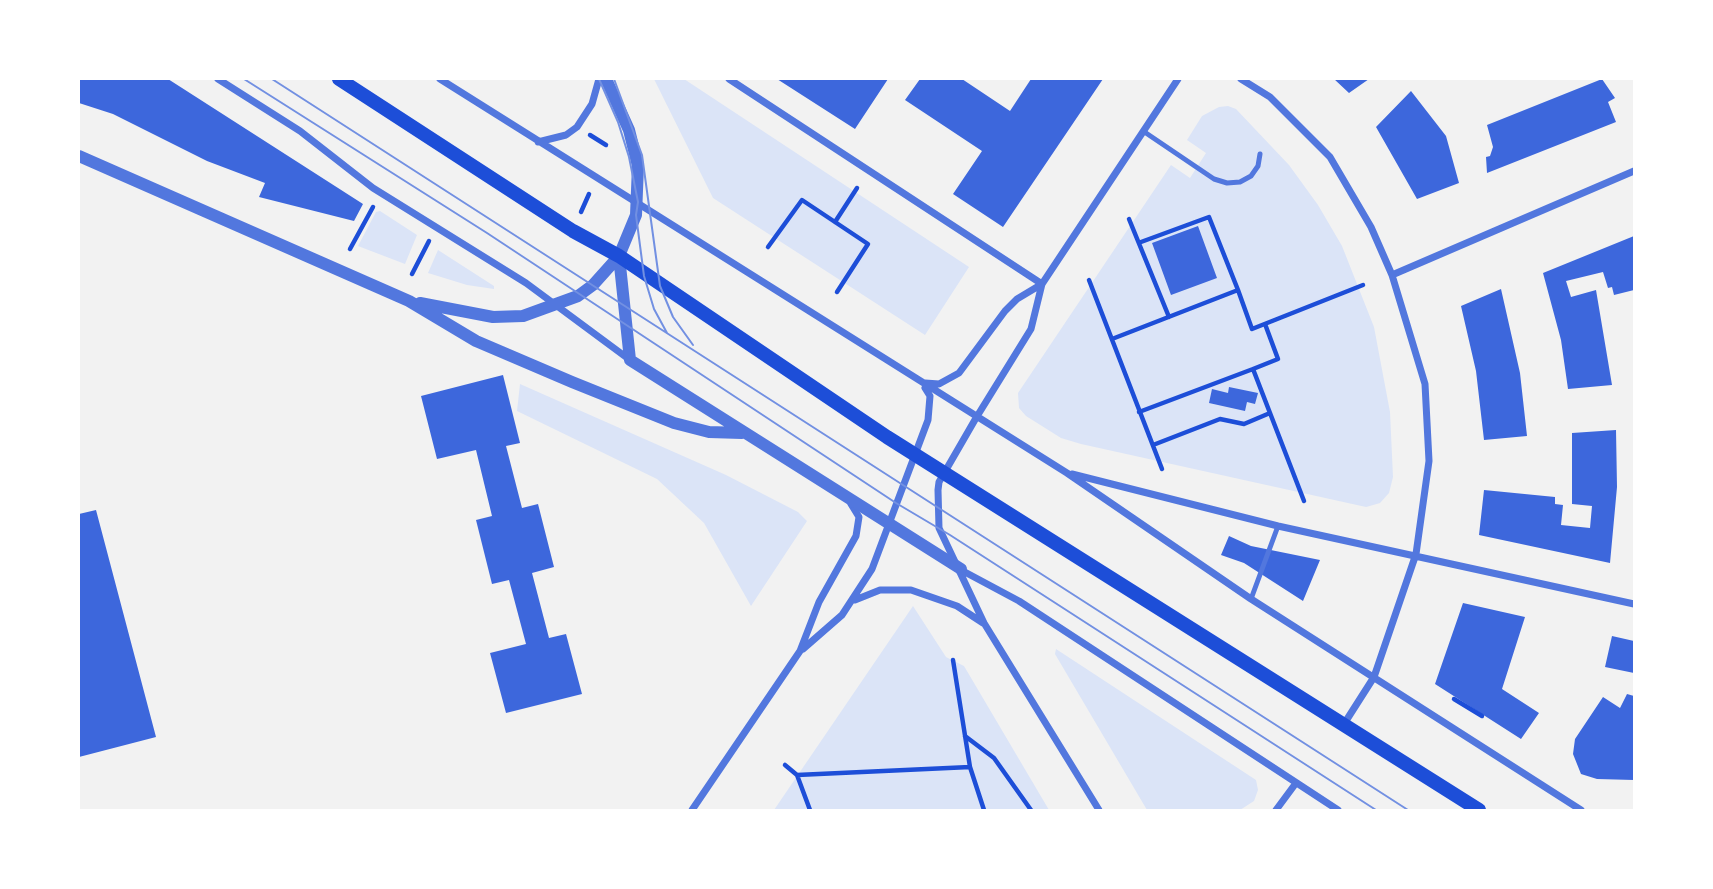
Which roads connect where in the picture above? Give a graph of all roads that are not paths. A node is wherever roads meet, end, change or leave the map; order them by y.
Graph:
1 (218, 79) edge
2 (339, 79) edge
3 (440, 79) edge
4 (599, 79) edge
5 (606, 79) edge
6 (729, 79) edge
7 (1178, 79) edge
8 (1241, 79) edge
9 (1143, 131) junction
10 (537, 142) junction
11 (1260, 154) dead end
12 (79, 156) edge
13 (1634, 171) edge
14 (638, 202) junction
15 (619, 256) junction
16 (1392, 275) junction
17 (1042, 284) junction
18 (409, 301) junction
19 (555, 305) junction
20 (630, 360) junction
21 (921, 383) junction
22 (976, 418) junction
23 (742, 433) junction
24 (914, 453) junction
25 (944, 473) junction
26 (1067, 473) junction
27 (845, 497) junction
28 (889, 525) junction
29 (1278, 526) junction
30 (1416, 554) junction
31 (961, 569) junction
32 (1251, 599) junction
33 (851, 602) junction
34 (1634, 604) edge
35 (984, 623) junction
36 (800, 652) junction
37 (1374, 677) junction
38 (1344, 724) junction
39 (1296, 783) junction
40 (692, 810) edge
41 (1099, 810) edge
42 (1276, 810) edge
43 (1338, 810) edge
44 (1479, 810) edge
45 (1581, 810) edge

1 - 19 street
2 - 15 main road
3 - 10 street
4 - 10 street
5 - 14 street
6 - 17 street
7 - 9 street
8 - 16 street
9 - 11 lane
9 - 17 street
10 - 14 street
12 - 18 street
13 - 16 street
14 - 15 street
14 - 21 street
15 - 19 street
15 - 20 street
15 - 24 main road
16 - 30 street
17 - 21 street
17 - 22 street
18 - 19 street
18 - 23 street
19 - 20 street
20 - 23 street
21 - 22 street
21 - 24 street
22 - 25 street
22 - 26 street
23 - 27 street
24 - 25 main road
24 - 28 street
25 - 31 street
25 - 38 main road
26 - 29 street
26 - 32 street
27 - 28 street
27 - 36 street
28 - 31 street
28 - 33 street
29 - 30 street
29 - 32 lane
30 - 34 street
30 - 37 street
31 - 35 street
31 - 39 street
32 - 37 street
33 - 35 street
33 - 36 street
35 - 41 street
36 - 40 street
37 - 38 street
37 - 45 street
38 - 44 main road
39 - 42 street
39 - 43 street

